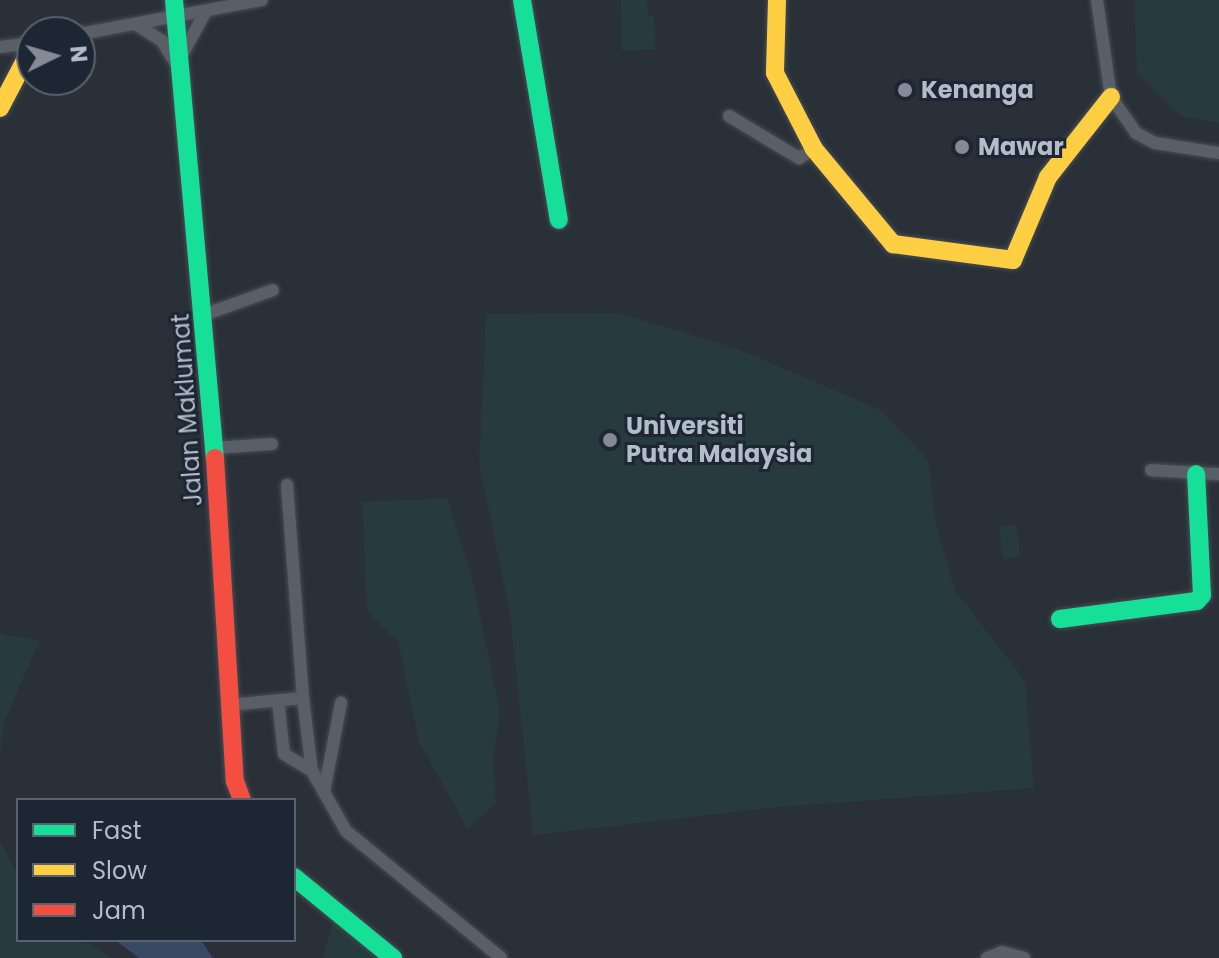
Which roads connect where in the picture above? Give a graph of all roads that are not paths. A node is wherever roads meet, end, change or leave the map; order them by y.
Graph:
1 (262, 0) edge
2 (522, 0) edge
3 (777, 0) edge
4 (1097, 0) edge
5 (174, 8) edge
6 (206, 11) junction
7 (135, 24) junction
8 (96, 31) edge
9 (179, 68) junction
10 (16, 76) edge
11 (1111, 97) junction
12 (0, 108) edge
13 (729, 116) dead end
14 (814, 149) junction
15 (1219, 153) edge
16 (559, 220) dead end
17 (273, 290) dead end
18 (206, 314) junction
19 (272, 444) dead end
20 (214, 448) junction
21 (1151, 470) dead end
22 (1196, 474) junction
23 (1219, 474) edge
24 (287, 485) dead end
25 (1060, 619) dead end
26 (303, 698) junction
27 (278, 701) junction
28 (341, 703) dead end
29 (229, 705) junction
30 (312, 771) junction
31 (324, 792) junction
32 (241, 798) edge
33 (296, 879) edge
34 (393, 958) edge
35 (501, 958) edge
36 (987, 958) edge
37 (1024, 958) edge

1 - 6 street
2 - 16 street
3 - 14 street
4 - 11 street
5 - 6 street
5 - 7 street
5 - 9 street, Jalan Maklumat
6 - 9 street
7 - 8 street
7 - 9 street
9 - 18 street, Jalan Maklumat
10 - 12 street
11 - 14 street
11 - 15 street
13 - 14 street
17 - 18 street
18 - 20 street, Jalan Maklumat
19 - 20 street
20 - 29 street, Jalan Maklumat
21 - 22 street
22 - 23 street
22 - 25 street
24 - 26 street
26 - 27 street
26 - 30 street
27 - 29 street
27 - 30 street
28 - 31 street
29 - 32 street, Jalan Maklumat
30 - 31 street
31 - 35 street
33 - 34 street
36 - 37 street

